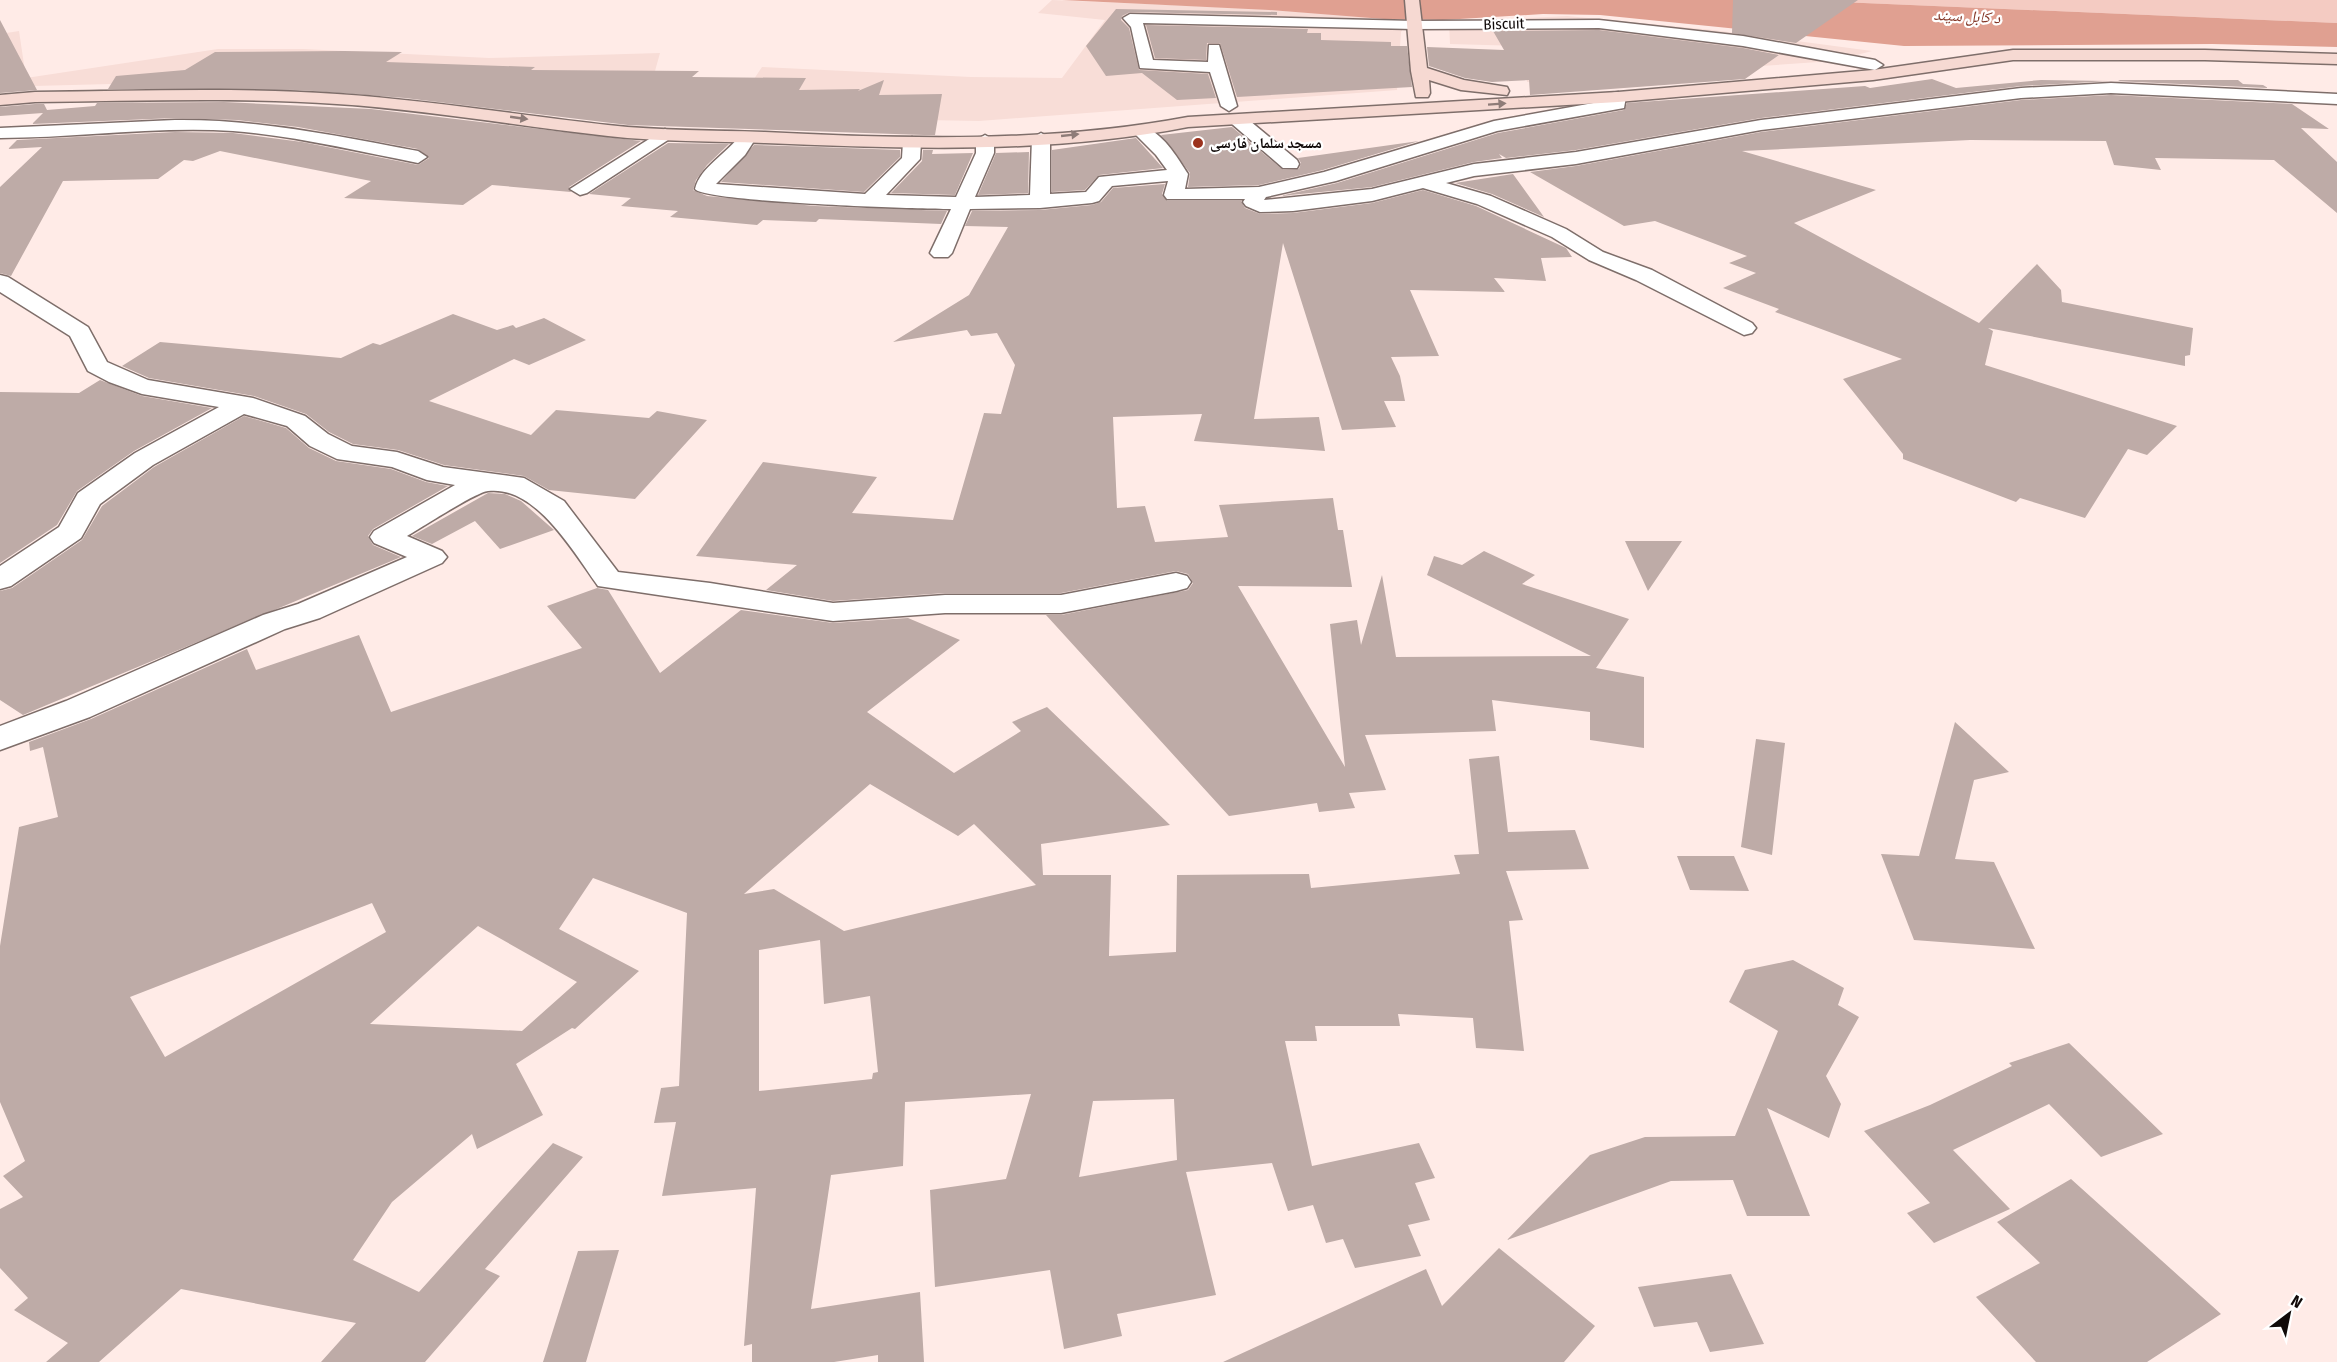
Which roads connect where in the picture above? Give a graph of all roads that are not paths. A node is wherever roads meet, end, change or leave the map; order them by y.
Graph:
1 (1412, 0) edge
2 (1414, 23) junction
3 (1214, 48) dead end
4 (2337, 57) edge
5 (1875, 65) junction
6 (1216, 67) junction
7 (1419, 71) junction
8 (0, 92) edge
9 (1423, 95) junction
10 (1618, 96) junction
11 (2337, 99) edge
12 (0, 100) edge
13 (1439, 108) junction
14 (1233, 113) junction
15 (1141, 131) junction
16 (0, 133) edge
17 (665, 134) junction
18 (747, 138) junction
19 (1041, 138) junction
20 (985, 140) junction
21 (912, 142) junction
22 (418, 157) dead end
23 (1290, 164) dead end
24 (1179, 174) junction
25 (1423, 182) junction
26 (580, 189) dead end
27 (1259, 193) junction
28 (869, 201) junction
29 (1040, 202) junction
30 (965, 204) junction
31 (941, 253) dead end
32 (0, 282) edge
33 (1744, 328) dead end
34 (244, 403) junction
35 (481, 482) junction
36 (0, 580) edge
37 (1176, 582) dead end
38 (0, 739) edge

1 - 2 main road
2 - 5 street, Biscuit
2 - 6 street, Biscuit
2 - 7 main road
3 - 6 street
4 - 5 main road
4 - 10 main road
5 - 7 main road
6 - 14 street
7 - 9 main road
8 - 14 main road
9 - 13 main road
9 - 14 main road
13 -> 10 main road
10 - 27 street
11 - 25 street
12 -> 17 main road
13 - 14 main road
14 - 15 main road
14 - 23 street
19 -> 15 main road
15 - 24 street
16 - 22 street
17 - 18 main road
17 - 26 street
18 - 21 main road
18 - 28 street
19 - 20 main road
19 - 29 street
20 - 21 main road
20 - 30 street
21 - 28 street
24 - 27 street
24 - 29 street
25 - 27 street
25 - 33 street
28 - 30 street
29 - 30 street
30 - 31 street
32 - 34 street
34 - 35 street
34 - 36 street
35 - 37 street
35 - 38 street

